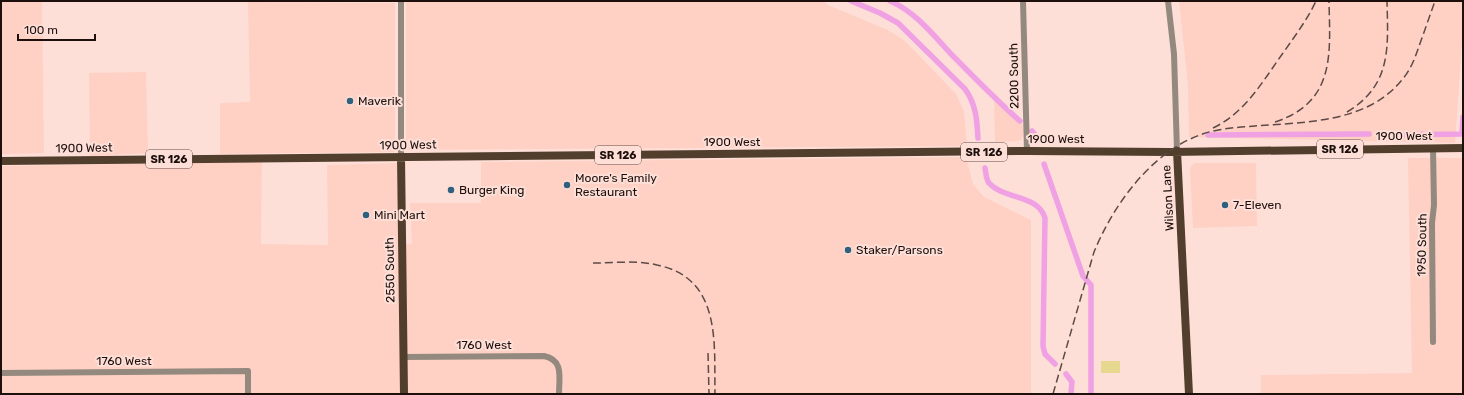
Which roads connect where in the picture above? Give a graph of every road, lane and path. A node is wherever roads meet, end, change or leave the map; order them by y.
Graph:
1 (401, 1) edge
2 (1023, 1) edge
3 (1168, 1) edge
4 (1433, 148) junction
5 (1463, 148) edge
6 (1027, 151) junction
7 (1177, 151) junction
8 (401, 157) junction
9 (1, 161) edge
10 (1433, 342) dead end
11 (403, 357) junction
12 (1, 373) edge
13 (248, 394) edge
14 (404, 394) edge
15 (559, 394) edge
16 (1189, 394) edge

1 - 8 street, 2550 South
2 - 6 street, 2200 South
3 - 7 street, Wilson Lane
4 - 5 main road, 1900 West / SR 126
4 - 7 main road, 1900 West / SR 126
4 - 10 street, 1950 South
6 - 7 main road, 1900 West / SR 126
6 - 8 main road, 1900 West / SR 126
7 - 16 main road, Wilson Lane
8 - 9 main road, 1900 West / SR 126
8 - 11 main road, 2550 South
11 - 14 main road, 2550 South
11 - 15 street, 1760 West
12 - 13 street, 1760 West

